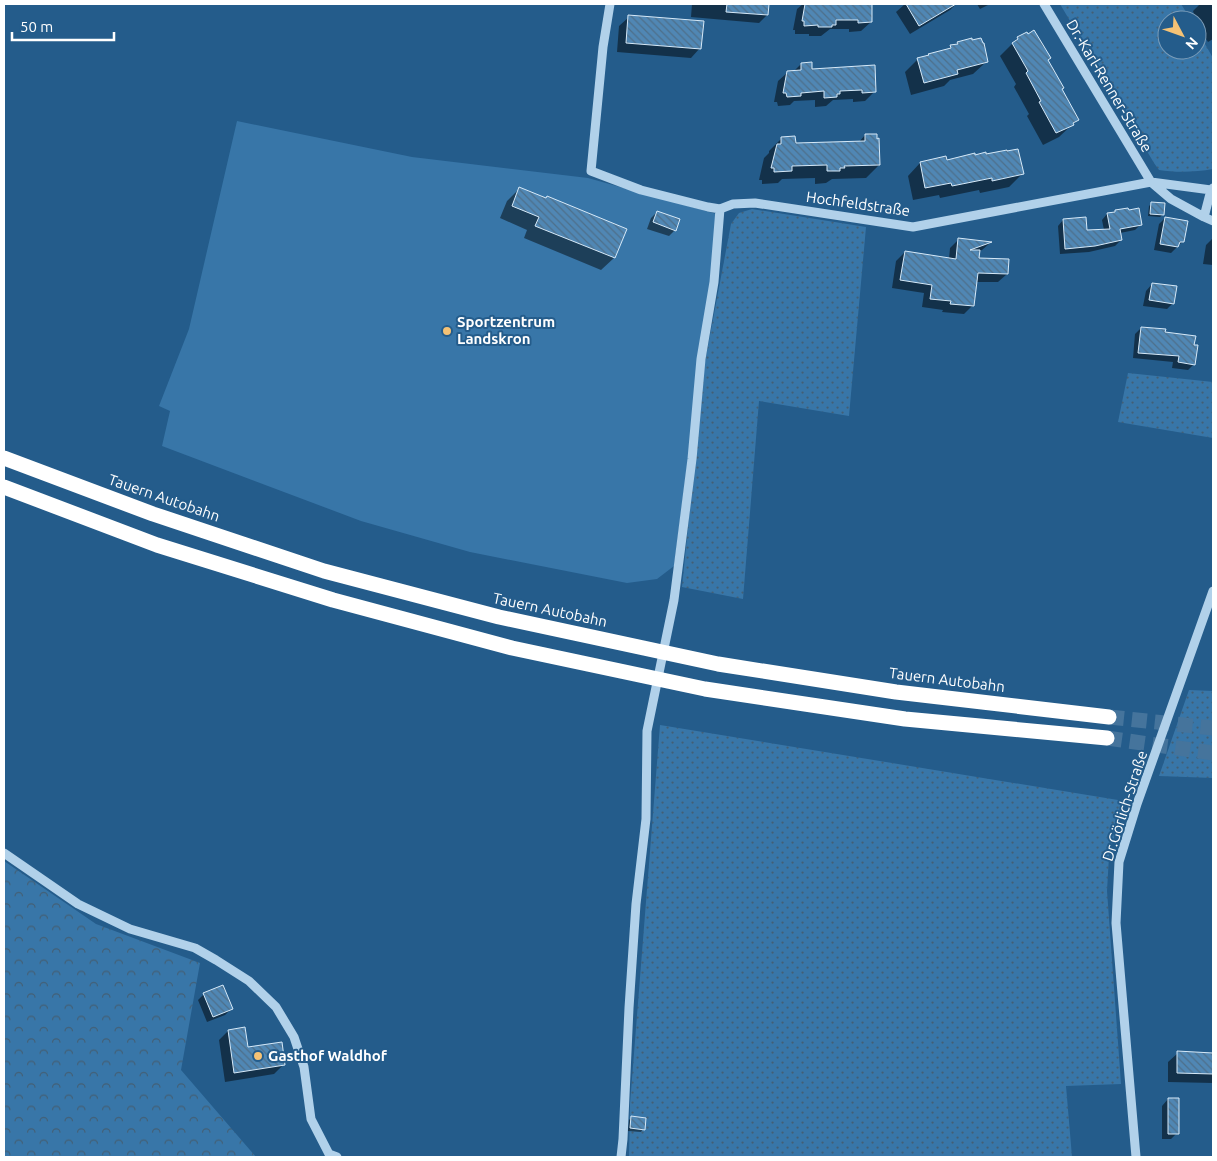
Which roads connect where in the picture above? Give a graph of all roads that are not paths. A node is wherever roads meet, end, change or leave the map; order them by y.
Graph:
1 (610, 4) edge
2 (1044, 4) edge
3 (1151, 182) junction
4 (1212, 189) edge
5 (720, 209) junction
6 (1204, 217) junction
7 (1213, 221) edge
8 (4, 458) edge
9 (4, 487) edge
10 (1213, 591) edge
11 (1109, 717) tunnel mouth
12 (1107, 738) tunnel mouth
13 (4, 853) edge
14 (332, 1156) edge
15 (621, 1157) edge
16 (1136, 1157) edge

1 - 5 street, Hochfeldstraße
2 - 3 street, Dr.-Karl-Renner-Straße
3 - 4 street, Hochfeldstraße
3 - 5 street, Hochfeldstraße
3 - 6 street
4 - 6 street
5 - 15 street
6 - 7 street
8 - 11 highway, Tauern Autobahn
9 - 12 highway
10 - 16 street, Dr.Görlich-Straße
13 - 14 street

